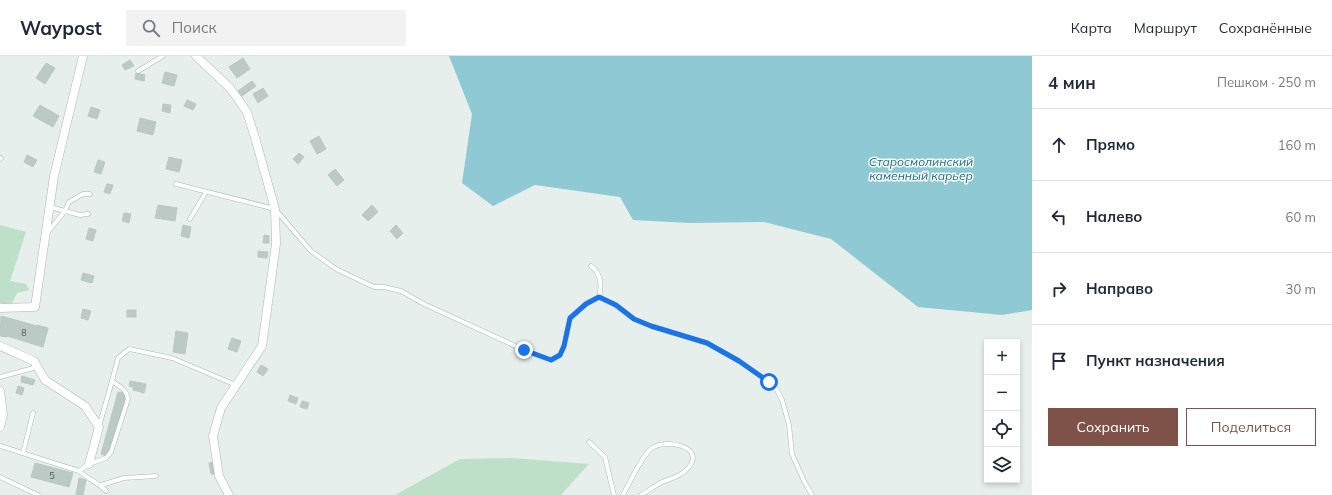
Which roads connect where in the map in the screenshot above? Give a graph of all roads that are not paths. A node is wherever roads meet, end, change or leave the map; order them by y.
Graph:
1 (83, 56) edge
2 (163, 56) edge
3 (196, 56) edge
4 (138, 71) dead end
5 (176, 184) dead end
6 (206, 192) junction
7 (90, 194) dead end
8 (50, 207) junction
9 (275, 209) junction
10 (65, 211) junction
11 (88, 214) dead end
12 (190, 219) dead end
13 (46, 235) junction
14 (591, 266) dead end
15 (599, 297) junction
16 (0, 308) edge
17 (0, 346) edge
18 (37, 366) junction
19 (0, 377) edge
20 (112, 381) junction
21 (236, 385) junction
22 (0, 390) edge
23 (33, 413) dead end
24 (0, 427) edge
25 (99, 427) junction
26 (590, 442) dead end
27 (0, 446) edge
28 (23, 453) junction
29 (89, 464) junction
30 (79, 471) junction
31 (156, 476) dead end
32 (0, 477) edge
33 (101, 485) junction
34 (106, 491) dead end
35 (38, 495) edge
36 (229, 495) edge
37 (614, 495) edge
38 (623, 495) edge
39 (641, 495) edge
40 (812, 495) edge

1 - 8 street
2 - 4 lane
3 - 9 street
5 - 6 lane
6 - 9 lane
6 - 12 lane
7 - 10 lane
8 - 10 lane
8 - 13 street
9 - 15 lane
9 - 21 street
10 - 11 lane
10 - 13 lane
13 - 16 street
14 - 15 lane
15 - 40 lane
17 - 18 street
18 - 19 lane
18 - 25 street
20 - 21 lane
20 - 25 lane
20 - 29 lane
21 - 36 street
22 - 24 street
23 - 28 lane
25 - 29 street
26 - 37 lane
27 - 28 lane
28 - 30 lane
29 - 30 lane
30 - 33 lane
31 - 33 lane
32 - 35 lane
33 - 34 lane
38 - 39 lane

